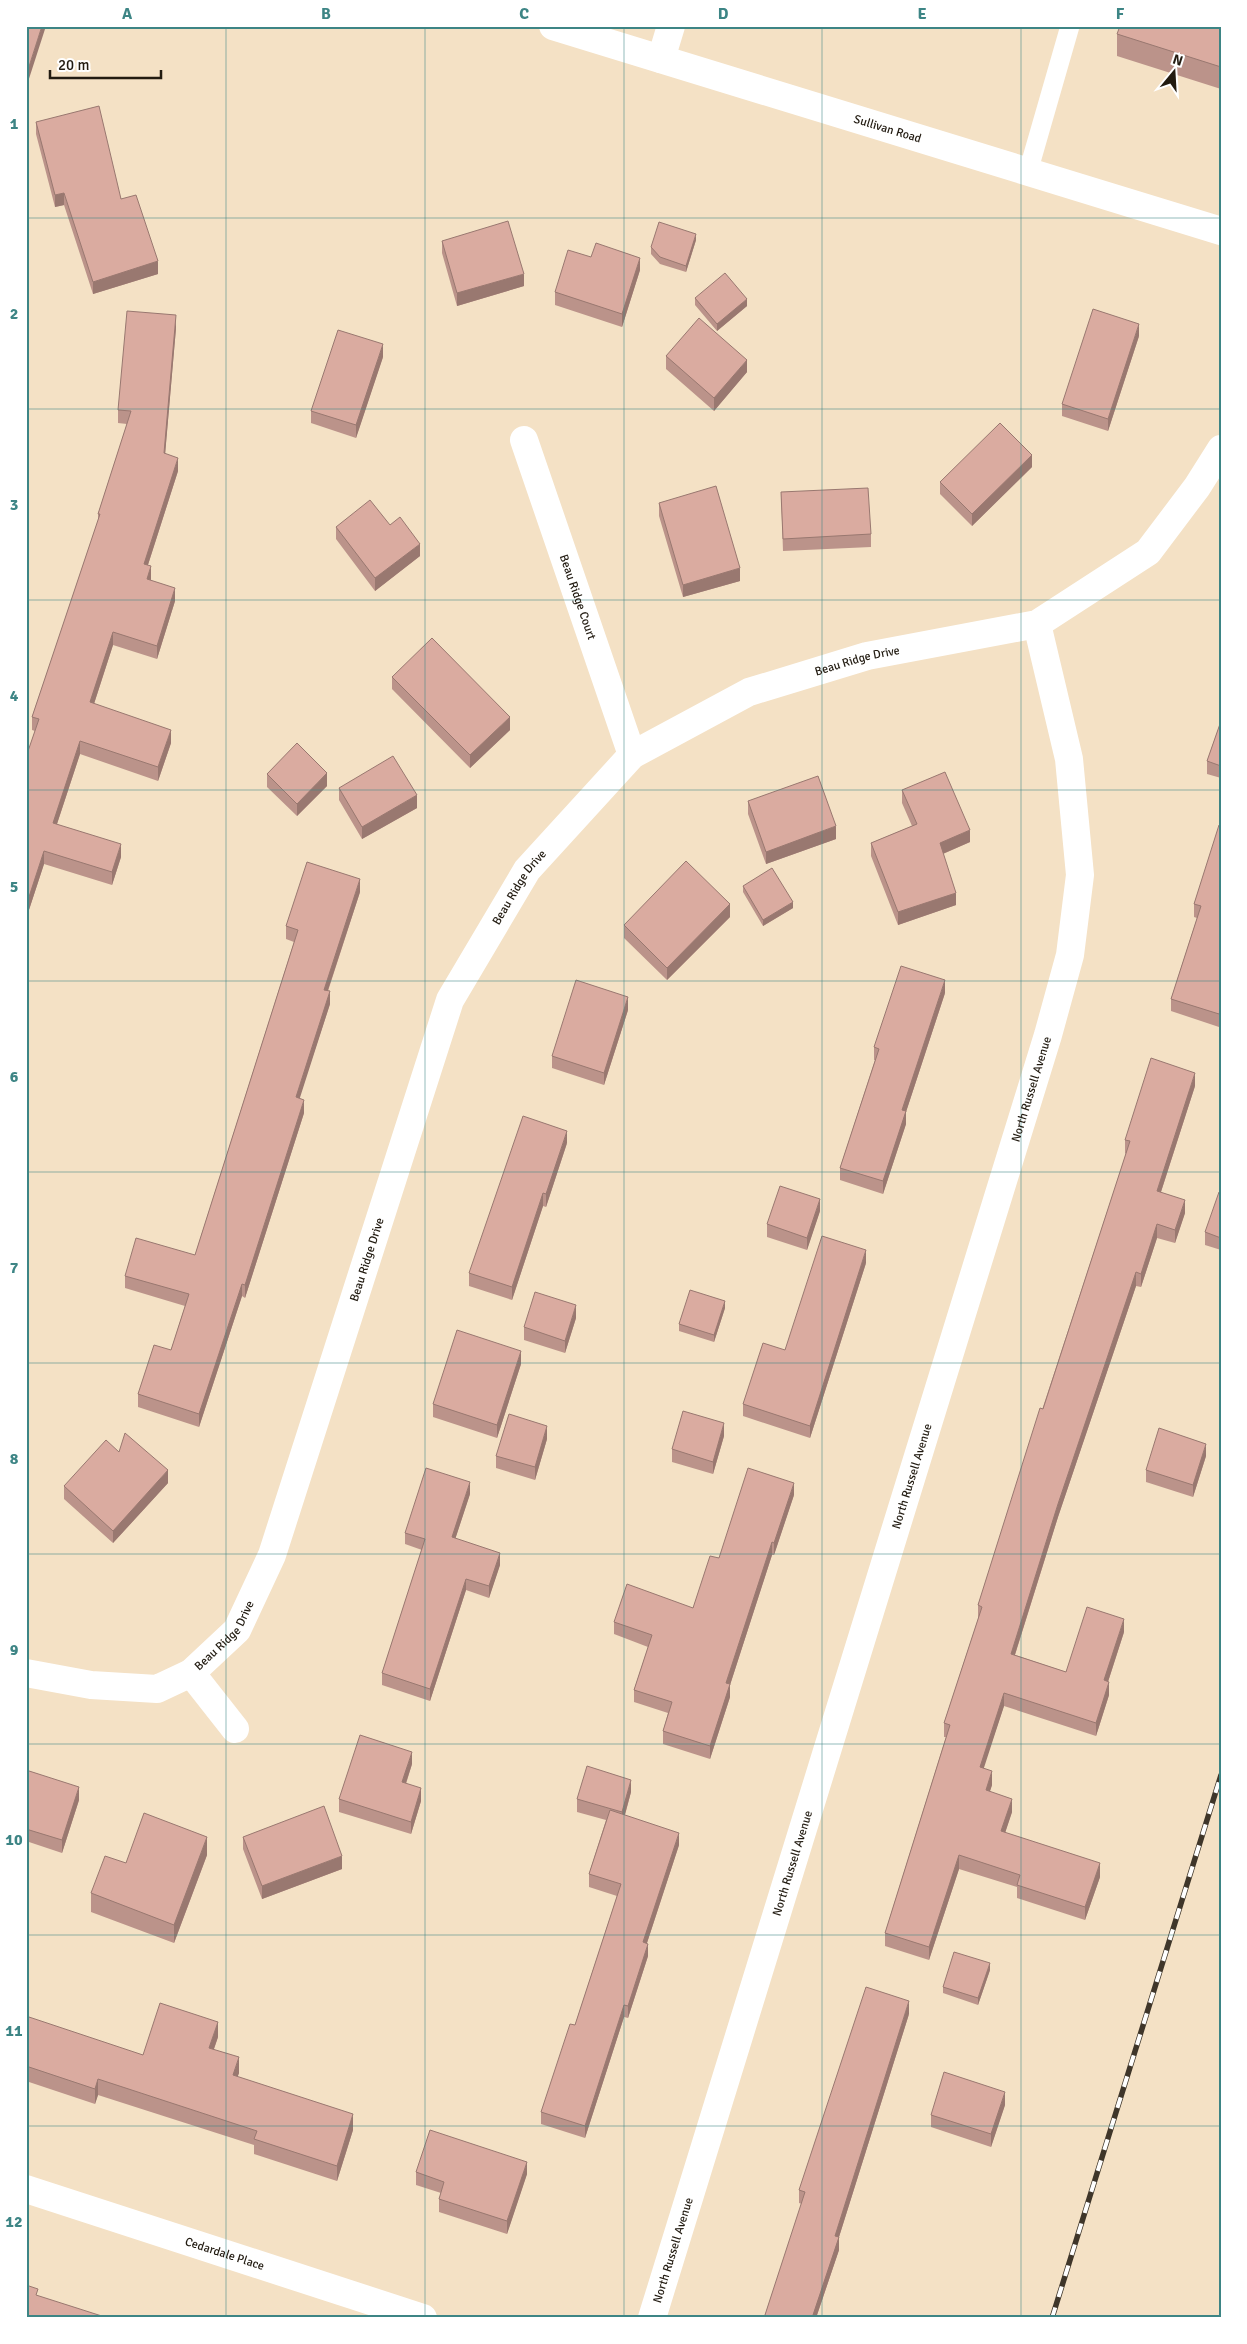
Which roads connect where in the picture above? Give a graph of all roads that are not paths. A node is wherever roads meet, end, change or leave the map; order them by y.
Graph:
1 (553, 26) edge
2 (671, 26) edge
3 (1070, 26) edge
4 (662, 59) junction
5 (1028, 172) junction
6 (1221, 231) edge
7 (524, 440) dead end
8 (1221, 449) edge
9 (1037, 624) junction
10 (632, 755) junction
11 (26, 1673) edge
12 (191, 1673) junction
13 (236, 1729) dead end
14 (26, 2189) edge
15 (423, 2318) edge
16 (652, 2318) edge

1 - 4 street, Sullivan Road
2 - 4 street
3 - 5 lane
4 - 5 street, Sullivan Road
5 - 6 street, Sullivan Road
7 - 10 street, Beau Ridge Court
8 - 9 street, Beau Ridge Drive
9 - 10 street, Beau Ridge Drive
9 - 16 street, North Russell Avenue
10 - 12 street, Beau Ridge Drive
11 - 12 street, Beau Ridge Drive
12 - 13 street, Beau Ridge Drive
14 - 15 street, Cedardale Place

